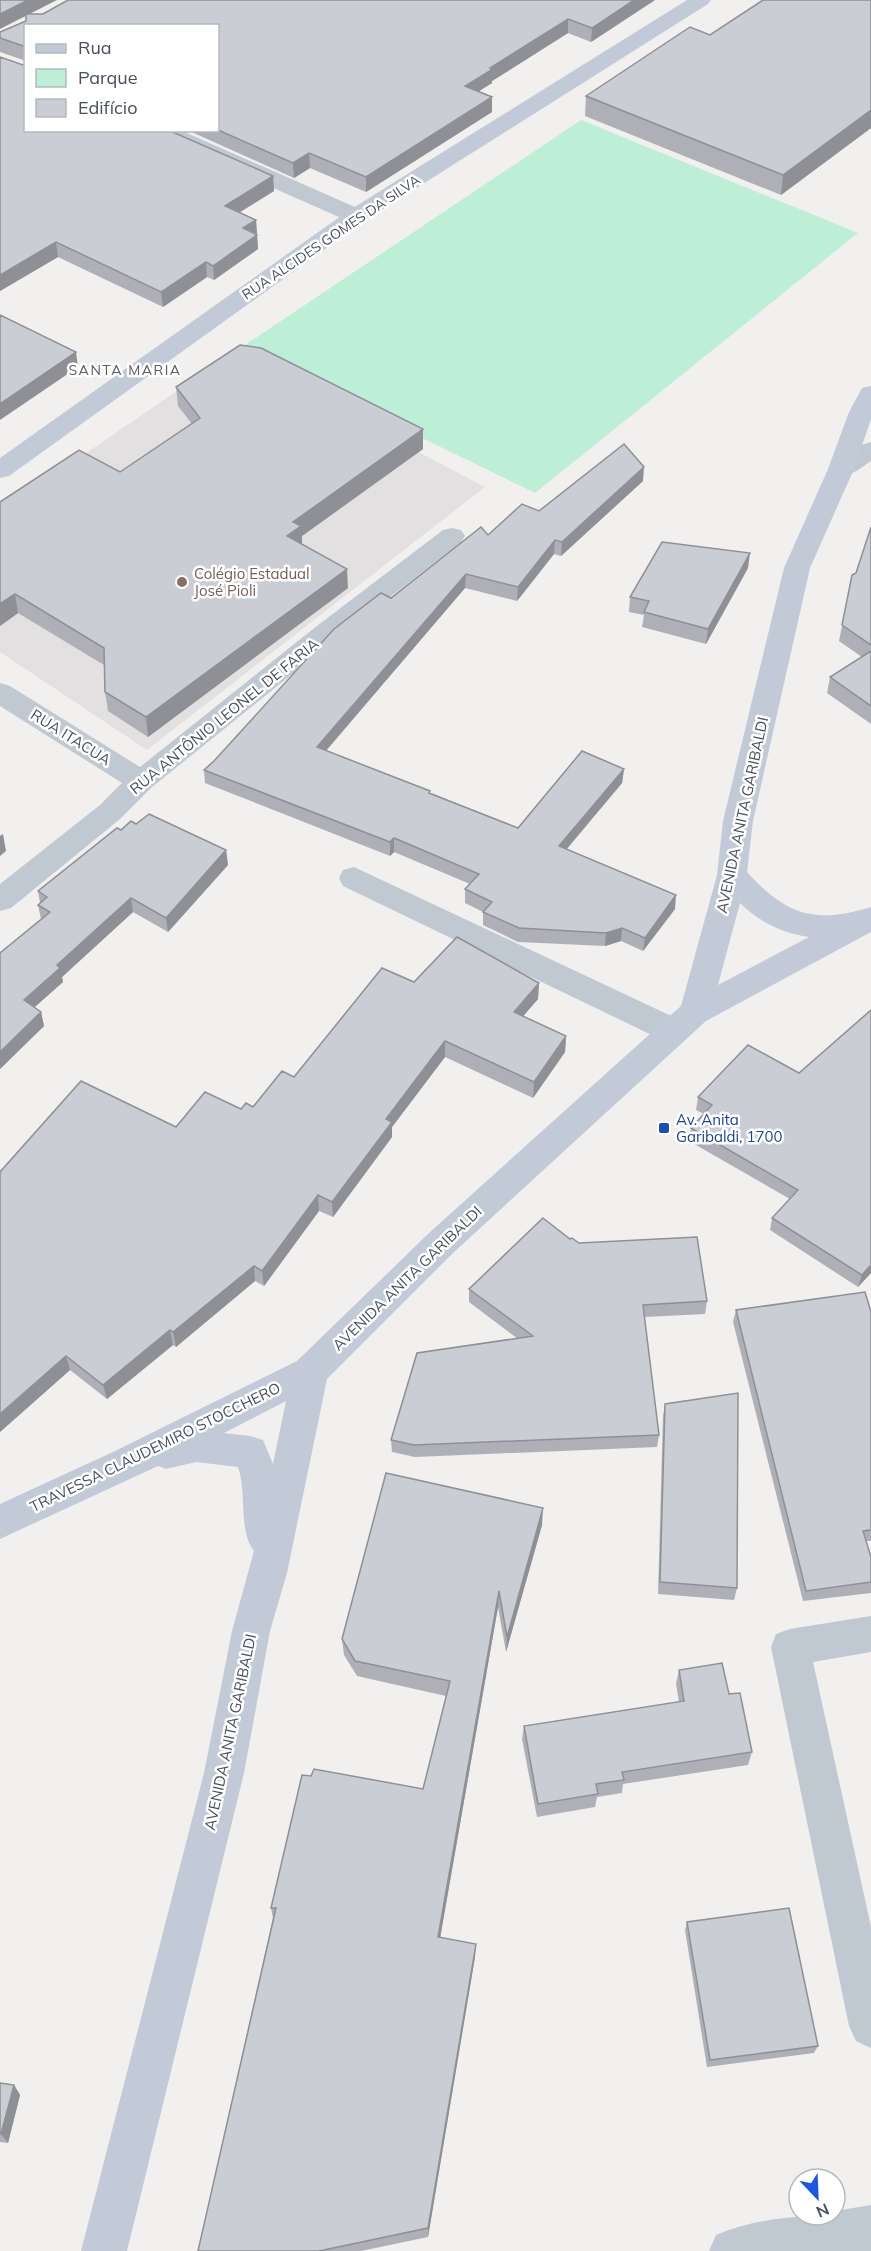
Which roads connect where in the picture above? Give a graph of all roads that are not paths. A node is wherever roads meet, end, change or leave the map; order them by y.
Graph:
1 (701, 0) edge
2 (165, 132) edge
3 (356, 216) junction
4 (871, 393) edge
5 (871, 450) edge
6 (0, 470) edge
7 (842, 470) junction
8 (452, 536) dead end
9 (0, 693) edge
10 (141, 781) junction
11 (732, 875) junction
12 (354, 878) dead end
13 (0, 900) edge
14 (871, 918) edge
15 (684, 1021) junction
16 (310, 1372) junction
17 (128, 1463) junction
18 (0, 1522) edge
19 (268, 1573) junction
20 (871, 1634) edge
21 (871, 2026) edge
22 (871, 2228) edge
23 (104, 2251) edge
24 (732, 2251) edge

1 - 3 main road, RUA ALCIDES GOMES DA SILVA
2 - 3 street
3 - 6 main road, RUA ALCIDES GOMES DA SILVA
4 - 7 main road, AVENIDA ANITA GARIBALDI
5 - 7 street
7 - 11 main road, AVENIDA ANITA GARIBALDI
8 - 10 street, RUA ANTÔNIO LEONEL DE FARIA
9 - 10 street, RUA ITACUA
10 - 13 street, RUA ANTÔNIO LEONEL DE FARIA
11 - 14 main road
11 - 15 main road, AVENIDA ANITA GARIBALDI
12 - 15 street
14 - 15 main road
15 - 16 main road, AVENIDA ANITA GARIBALDI
16 - 17 main road, TRAVESSA CLAUDEMIRO STOCCHERO
16 - 19 main road, AVENIDA ANITA GARIBALDI
17 - 18 main road, TRAVESSA CLAUDEMIRO STOCCHERO
17 - 19 main road
19 - 23 main road, AVENIDA ANITA GARIBALDI
20 - 21 street
22 - 24 street

